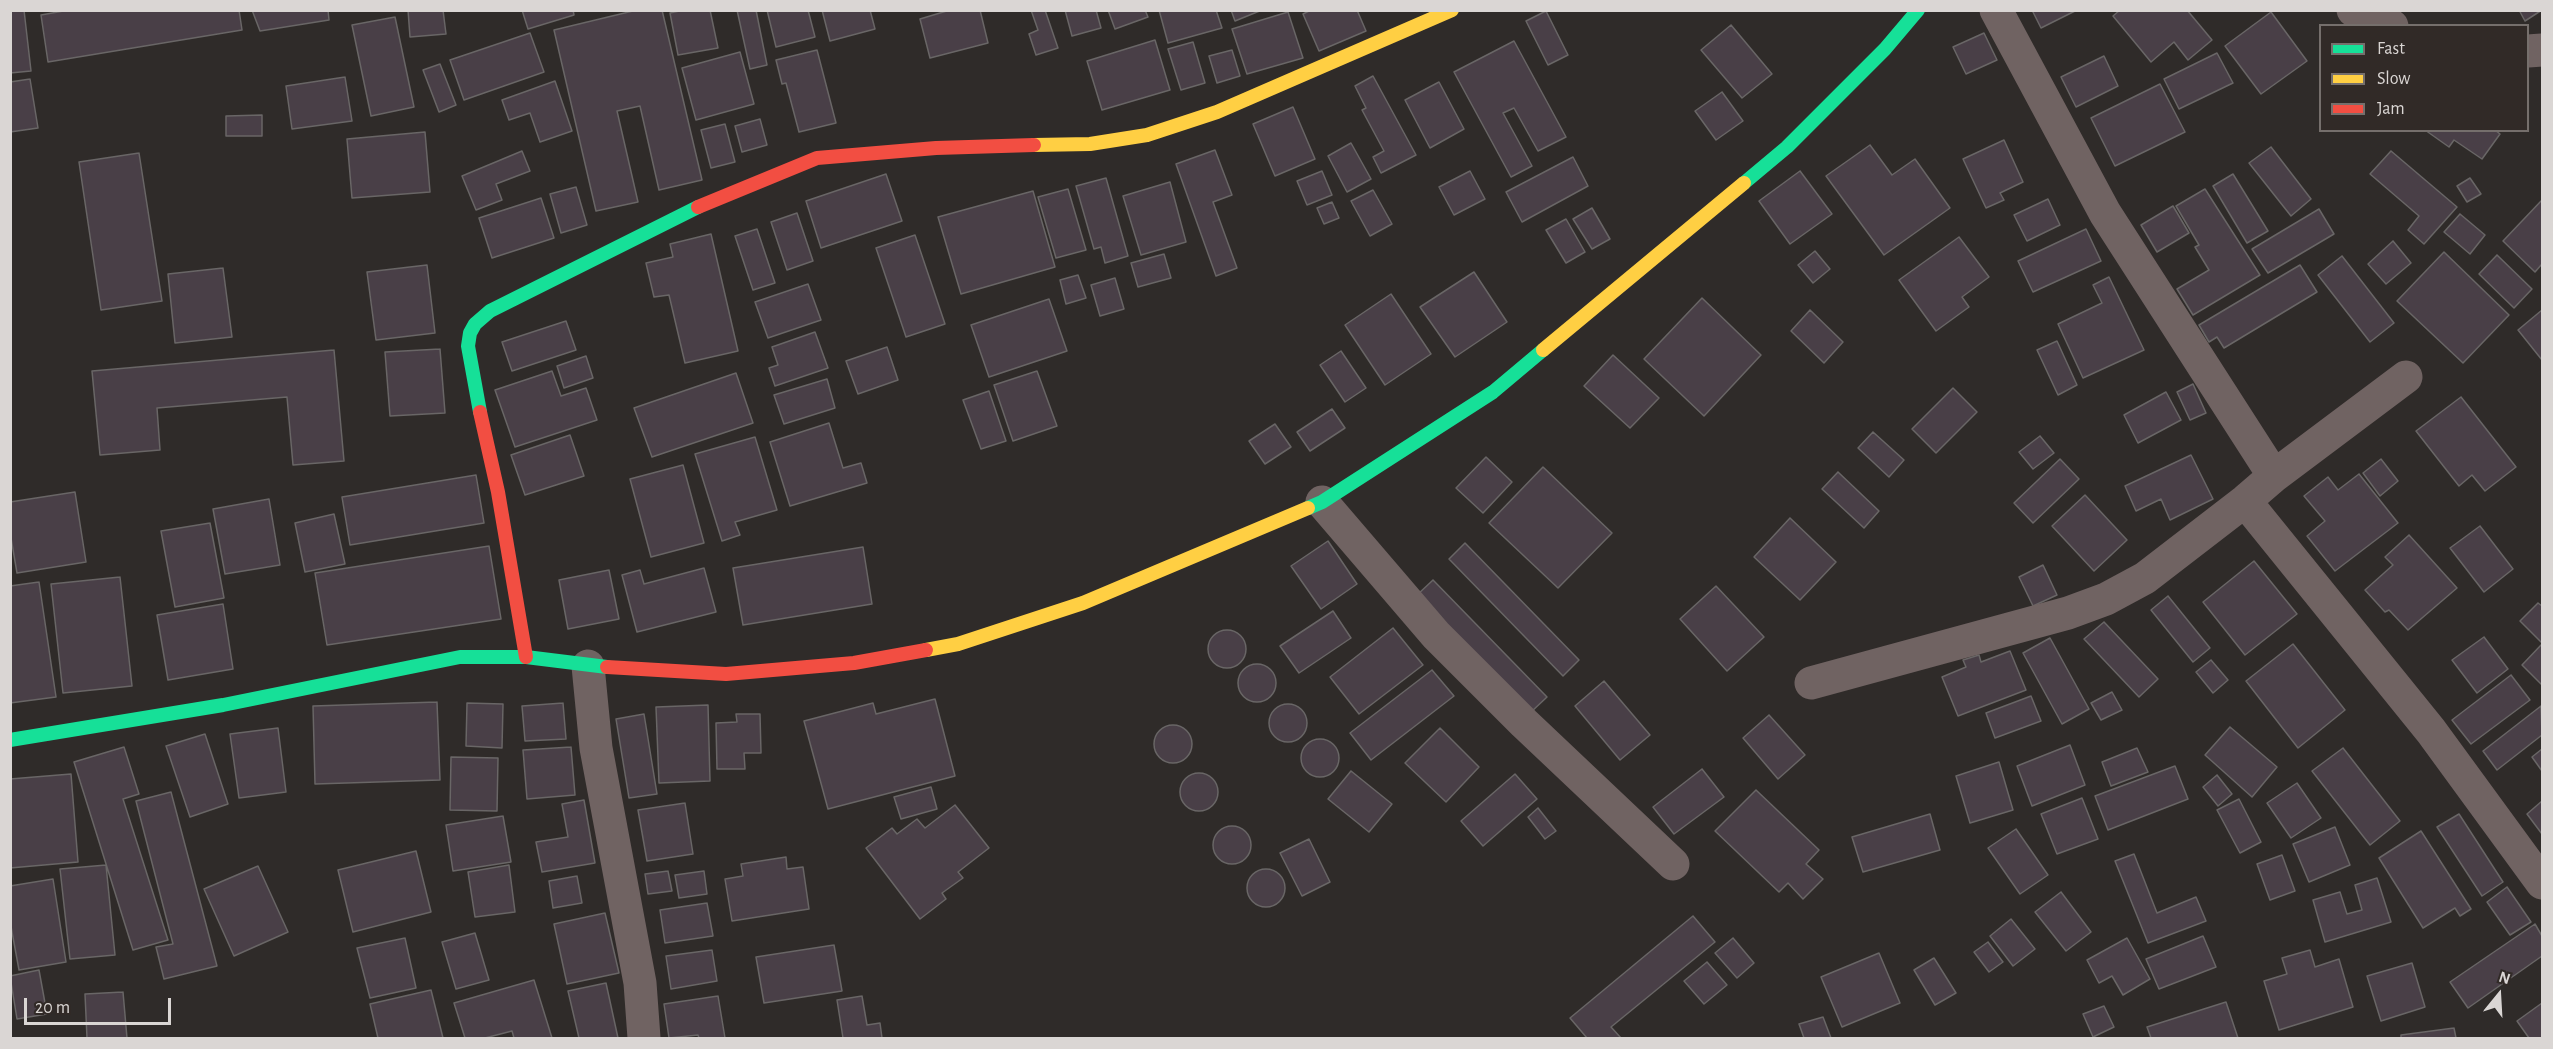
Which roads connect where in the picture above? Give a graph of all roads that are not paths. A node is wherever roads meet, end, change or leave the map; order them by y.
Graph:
1 (1452, 10) edge
2 (1918, 10) edge
3 (1996, 10) edge
4 (2353, 10) edge
5 (2387, 24) edge
6 (2406, 377) dead end
7 (2274, 476) junction
8 (2245, 501) junction
9 (1322, 502) junction
10 (526, 657) junction
11 (588, 666) junction
12 (1811, 682) dead end
13 (10, 740) edge
14 (1673, 864) dead end
15 (2542, 883) edge
16 (644, 1038) edge

1 - 10 street
2 - 9 street
3 - 7 street
4 - 5 street
6 - 7 street
7 - 8 street
8 - 12 street
8 - 15 street
9 - 11 street
9 - 14 street
10 - 11 street
10 - 13 street
11 - 16 street

